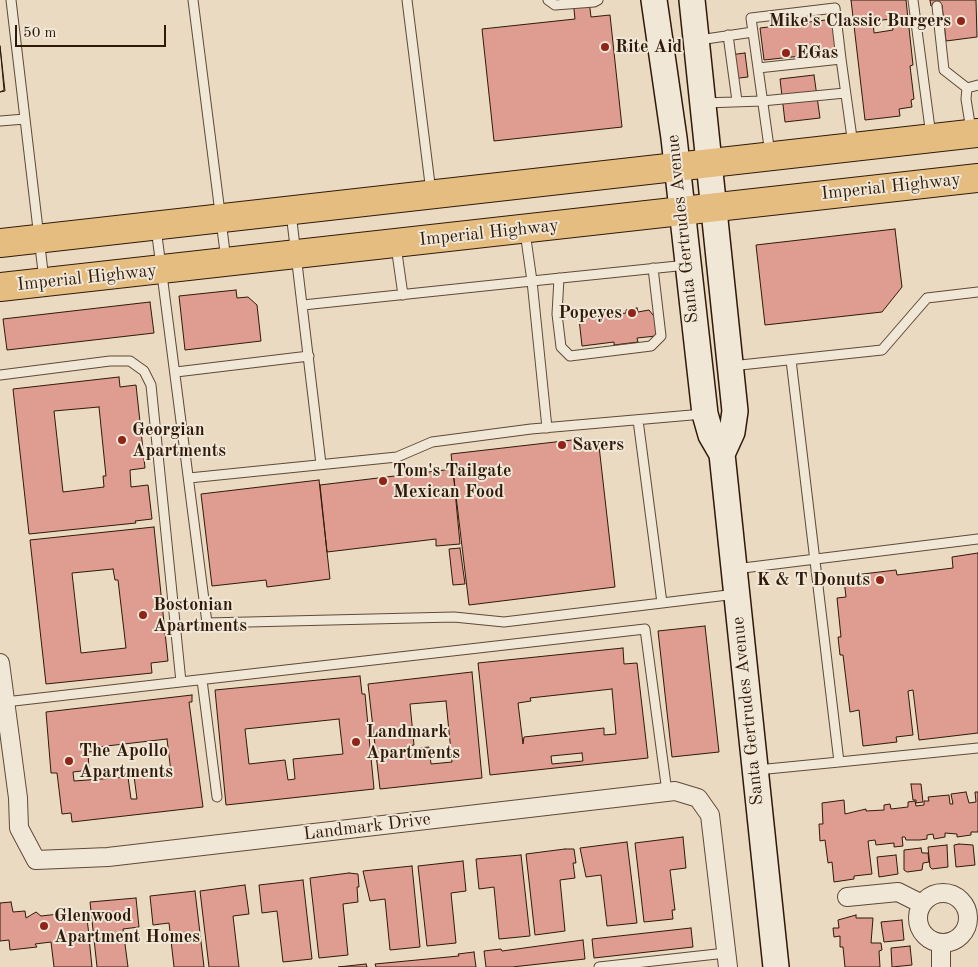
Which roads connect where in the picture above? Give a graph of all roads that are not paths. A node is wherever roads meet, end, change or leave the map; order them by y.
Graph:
1 (11, 0) edge
2 (193, 0) edge
3 (407, 0) edge
4 (548, 0) edge
5 (598, 0) edge
6 (654, 0) edge
7 (692, 0) edge
8 (913, 0) edge
9 (937, 6) dead end
10 (753, 32) junction
11 (728, 35) junction
12 (697, 40) junction
13 (841, 59) junction
14 (758, 68) junction
15 (978, 84) edge
16 (967, 88) junction
17 (845, 93) junction
18 (737, 101) junction
19 (762, 101) junction
20 (704, 103) junction
21 (25, 119) junction
22 (0, 121) edge
23 (975, 134) edge
24 (932, 138) junction
25 (854, 147) junction
26 (770, 156) junction
27 (709, 163) junction
28 (677, 167) junction
29 (978, 178) edge
30 (432, 194) junction
31 (714, 207) junction
32 (290, 210) junction
33 (682, 211) junction
34 (221, 218) junction
35 (156, 225) junction
36 (525, 229) junction
37 (39, 238) junction
38 (0, 243) edge
39 (396, 243) junction
40 (296, 255) junction
41 (226, 263) junction
42 (687, 264) junction
43 (653, 268) junction
44 (162, 270) junction
45 (559, 278) junction
46 (532, 281) junction
47 (44, 282) junction
48 (0, 287) edge
49 (978, 292) edge
50 (403, 295) junction
51 (303, 305) junction
52 (309, 356) junction
53 (790, 360) junction
54 (731, 366) junction
55 (176, 372) junction
56 (0, 375) edge
57 (705, 414) junction
58 (638, 420) junction
59 (547, 428) junction
60 (722, 454) junction
61 (321, 464) junction
62 (189, 478) junction
63 (978, 540) edge
64 (815, 560) junction
65 (733, 570) junction
66 (736, 594) junction
67 (662, 603) junction
68 (0, 662) edge
69 (202, 680) junction
70 (181, 682) junction
71 (5, 702) junction
72 (978, 748) edge
73 (839, 762) junction
74 (755, 770) junction
75 (666, 792) junction
76 (217, 797) dead end
77 (847, 897) dead end
78 (922, 904) junction
79 (972, 908) edge
80 (942, 944) junction
81 (727, 960) edge
82 (599, 967) edge
83 (776, 967) edge
84 (941, 967) edge

1 - 21 lane
2 - 34 lane
3 - 30 lane
4 - 5 lane
6 - 28 main road, Santa Gertrudes Avenue
7 - 12 main road, Santa Gertrudes Avenue
8 - 24 lane
9 - 16 lane
10 - 11 lane
10 - 13 lane
10 - 14 lane
11 - 12 lane
11 - 18 lane
12 - 20 main road, Santa Gertrudes Avenue
13 - 14 lane
13 - 17 lane
14 - 19 lane
15 - 16 lane
16 - 23 lane
17 - 19 lane
17 - 25 lane
18 - 19 lane
18 - 20 lane
19 - 26 lane
20 - 27 main road, Santa Gertrudes Avenue
21 - 22 lane
21 - 37 lane
23 - 24 main road
24 - 25 main road
25 - 26 main road
26 - 27 main road
27 - 28 main road
27 - 31 main road, Santa Gertrudes Avenue
28 - 30 main road
28 - 33 main road, Santa Gertrudes Avenue
29 - 31 main road, Imperial Highway
30 - 32 main road
31 - 33 main road, Imperial Highway
31 - 54 main road, Santa Gertrudes Avenue
32 - 34 main road
32 - 40 lane
33 - 36 main road, Imperial Highway
33 - 42 main road, Santa Gertrudes Avenue
34 - 35 main road
34 - 41 lane
35 - 37 main road
35 - 44 lane
36 - 39 main road, Imperial Highway
36 - 46 lane
37 - 38 main road
37 - 47 lane
39 - 40 main road, Imperial Highway
39 - 50 lane
40 - 41 main road, Imperial Highway
40 - 51 lane
41 - 44 main road, Imperial Highway
42 - 43 lane
42 - 57 main road, Santa Gertrudes Avenue
43 - 45 lane
43 - 45 lane
44 - 47 main road, Imperial Highway
44 - 55 lane
45 - 46 lane
46 - 50 lane
46 - 59 lane
47 - 48 main road, Imperial Highway
49 - 53 lane
50 - 51 lane
51 - 52 lane
52 - 55 lane
52 - 61 lane
53 - 54 lane
53 - 64 lane
54 - 60 main road, Santa Gertrudes Avenue
55 - 62 lane
56 - 70 lane
57 - 58 lane
57 - 60 main road, Santa Gertrudes Avenue
58 - 59 lane
58 - 67 lane
59 - 61 lane
60 - 65 main road, Santa Gertrudes Avenue
61 - 62 lane
62 - 67 lane
63 - 64 lane
64 - 65 lane
64 - 73 lane
65 - 66 main road, Santa Gertrudes Avenue
66 - 67 lane
66 - 74 main road, Santa Gertrudes Avenue
68 - 71 street
69 - 70 lane
69 - 75 lane
69 - 76 lane
70 - 71 lane
71 - 75 street, Landmark Drive
72 - 73 lane
73 - 74 lane
74 - 83 main road, Santa Gertrudes Avenue
75 - 81 street, Landmark Drive
77 - 78 street
78 - 79 street
78 - 80 street
79 - 80 street
80 - 84 street
81 - 82 lane

